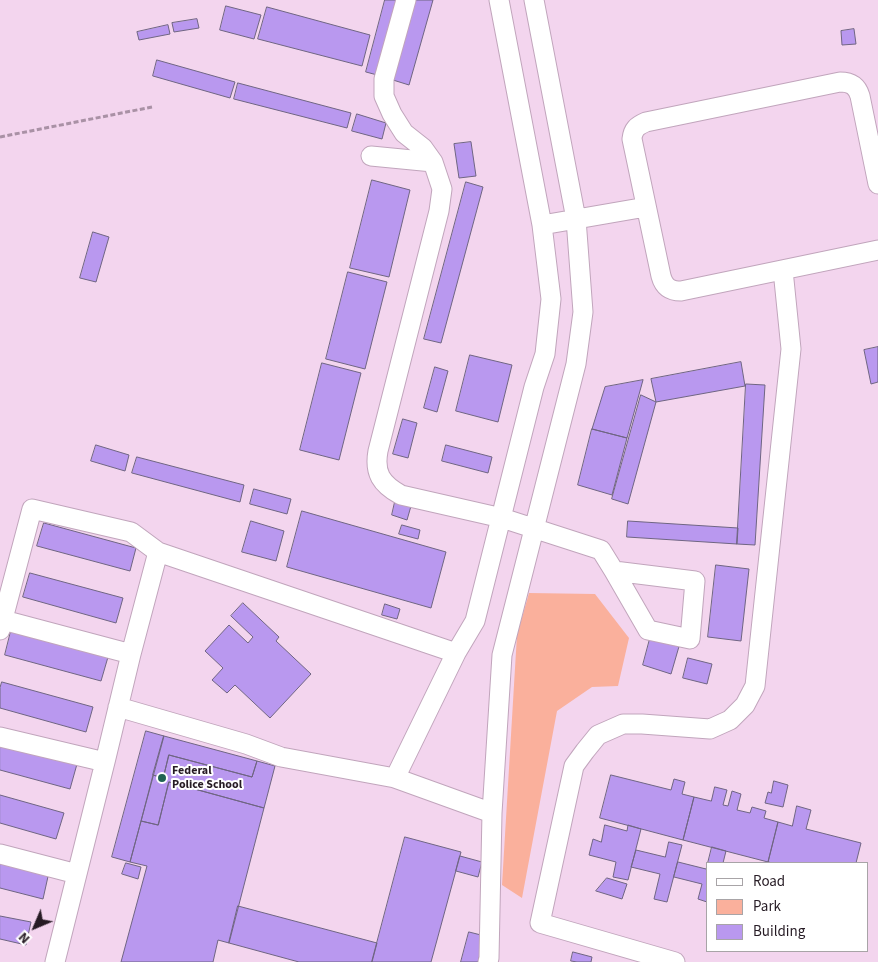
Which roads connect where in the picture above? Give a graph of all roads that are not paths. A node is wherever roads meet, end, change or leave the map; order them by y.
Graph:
1 (406, 0) edge
2 (499, 0) edge
3 (534, 0) edge
4 (371, 156) dead end
5 (432, 162) junction
6 (878, 184) edge
7 (646, 207) junction
8 (576, 219) junction
9 (542, 225) junction
10 (878, 250) edge
11 (783, 270) junction
12 (502, 518) junction
13 (535, 528) junction
14 (158, 552) junction
15 (614, 570) junction
16 (1, 625) edge
17 (456, 653) junction
18 (131, 654) junction
19 (118, 707) junction
20 (0, 737) edge
21 (105, 762) junction
22 (395, 778) junction
23 (492, 813) junction
24 (0, 854) edge
25 (77, 874) junction
26 (55, 962) edge
27 (488, 962) edge
28 (675, 962) edge

1 - 5 street
2 - 9 street
3 - 8 street
4 - 5 street
5 - 12 street
6 - 7 street
7 - 8 street
7 - 11 street
8 - 9 street
8 - 13 street
9 - 12 street
10 - 11 street
11 - 28 street
12 - 13 street
12 - 17 street
13 - 15 street
13 - 23 street
14 - 16 street
14 - 17 street
14 - 18 street
15 - 15 street
16 - 18 street
17 - 22 street
18 - 19 street
19 - 21 street
19 - 22 street
20 - 21 street
21 - 25 street
22 - 23 street
23 - 27 street
24 - 25 street
25 - 26 street

